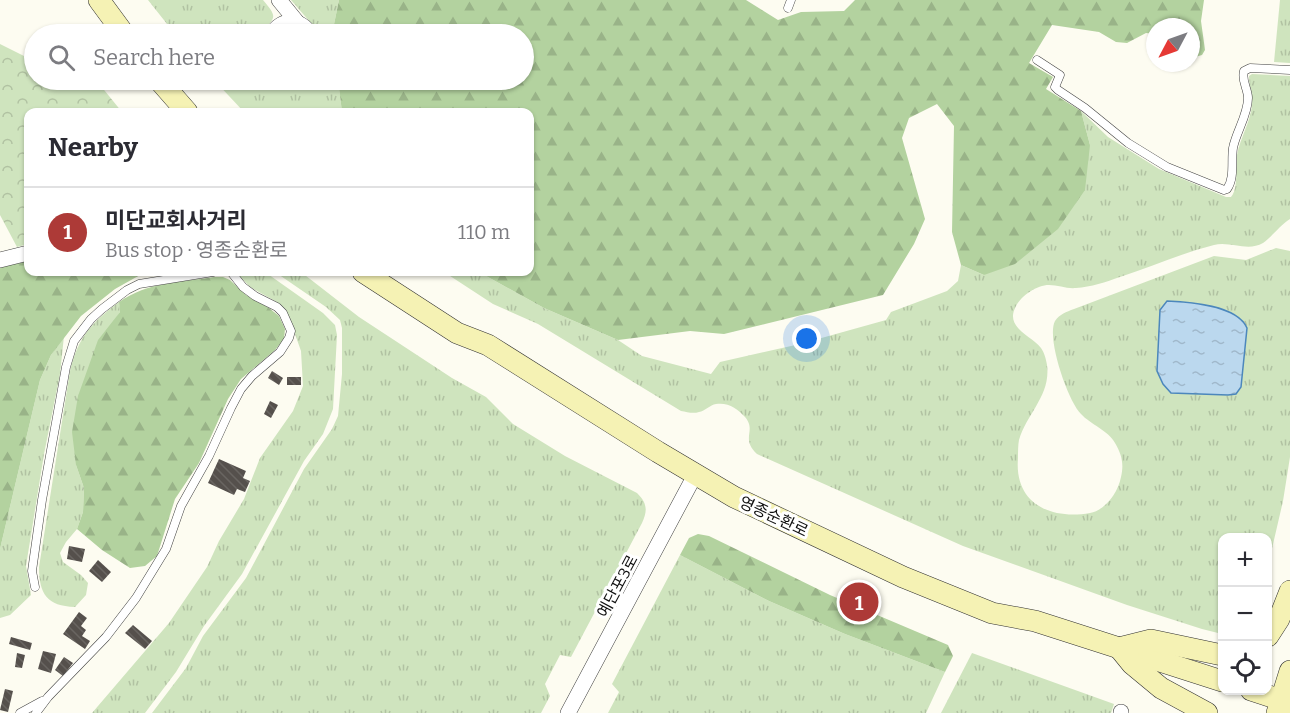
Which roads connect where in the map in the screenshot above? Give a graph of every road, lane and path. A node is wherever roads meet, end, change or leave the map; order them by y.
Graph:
1 (99, 0) edge
2 (279, 0) edge
3 (297, 22) junction
4 (117, 24) edge
5 (281, 24) edge
6 (300, 24) edge
7 (1037, 60) dead end
8 (1290, 70) edge
9 (168, 90) edge
10 (184, 108) edge
11 (24, 254) edge
12 (0, 260) edge
13 (190, 276) edge
14 (234, 276) edge
15 (369, 276) edge
16 (695, 475) junction
17 (35, 587) dead end
18 (1290, 591) edge
19 (1272, 630) edge
20 (1119, 648) junction
21 (1218, 654) edge
22 (1290, 671) edge
23 (1218, 680) edge
24 (1261, 695) edge
25 (48, 697) junction
26 (1283, 706) edge
27 (20, 713) edge
28 (36, 713) edge
29 (568, 713) edge
30 (1207, 713) edge

1 - 4 main road
2 - 3 street
3 - 5 street
3 - 6 street
7 - 8 lane
9 - 10 main road
11 - 12 street
13 - 17 lane
14 - 25 lane
15 - 16 main road, 영종순환로
16 - 20 main road, 영종순환로
16 - 29 street, 예단포3로
18 - 19 main road
20 - 21 main road
20 - 23 main road, 영종순환로
20 - 30 main road
22 - 26 main road
24 - 26 main road
25 - 27 lane
25 - 28 lane

